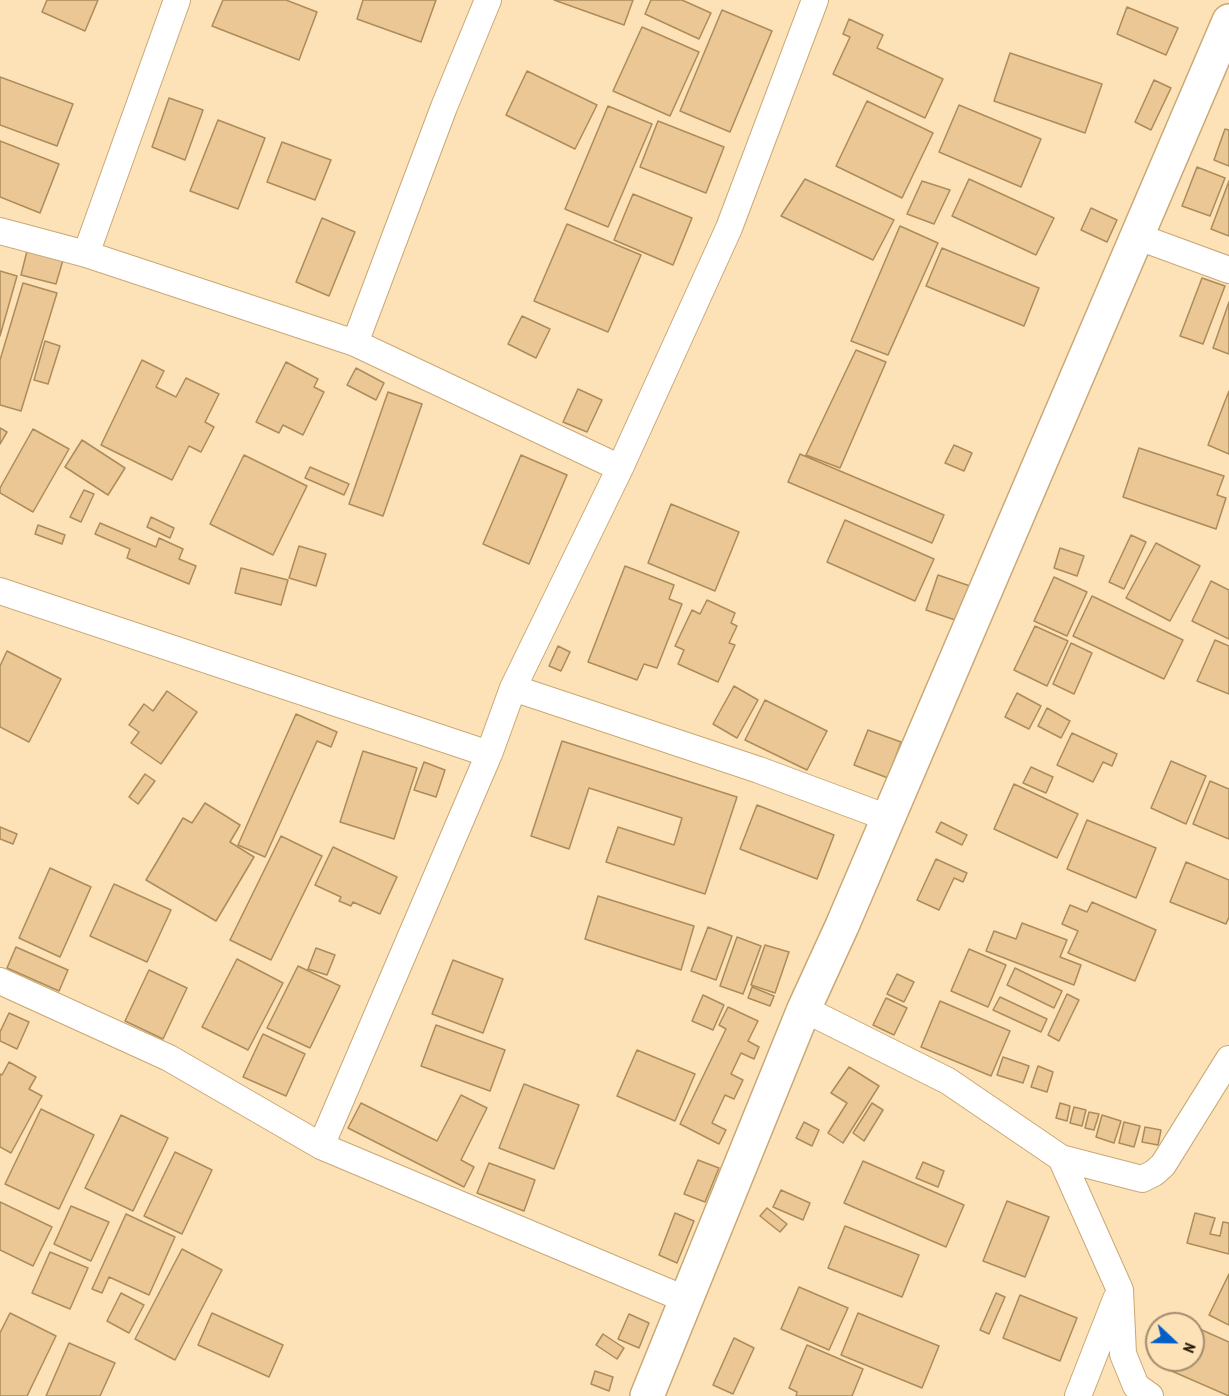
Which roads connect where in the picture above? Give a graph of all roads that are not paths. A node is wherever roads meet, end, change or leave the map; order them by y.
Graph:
1 (177, 0) edge
2 (488, 0) edge
3 (815, 0) edge
4 (1229, 21) edge
5 (0, 231) edge
6 (1136, 236) junction
7 (86, 254) junction
8 (1229, 270) edge
9 (355, 343) junction
10 (620, 468) junction
11 (0, 591) edge
12 (513, 688) junction
13 (489, 754) junction
14 (888, 818) junction
15 (0, 981) edge
16 (804, 1009) junction
17 (1229, 1059) edge
18 (321, 1146) junction
19 (1060, 1158) junction
20 (1120, 1290) junction
21 (687, 1300) junction
22 (647, 1396) edge
23 (1078, 1396) edge
24 (1150, 1396) edge

1 - 7 street
2 - 9 street
3 - 10 street
4 - 6 street
5 - 7 street
6 - 8 street
6 - 14 street
7 - 9 street
9 - 10 street
10 - 12 street
11 - 13 street
12 - 13 street
12 - 14 street
13 - 18 street
14 - 16 street
15 - 18 street
16 - 19 street
16 - 21 street
17 - 19 street
18 - 21 street
19 - 20 street
20 - 23 street
20 - 24 street
21 - 22 street

